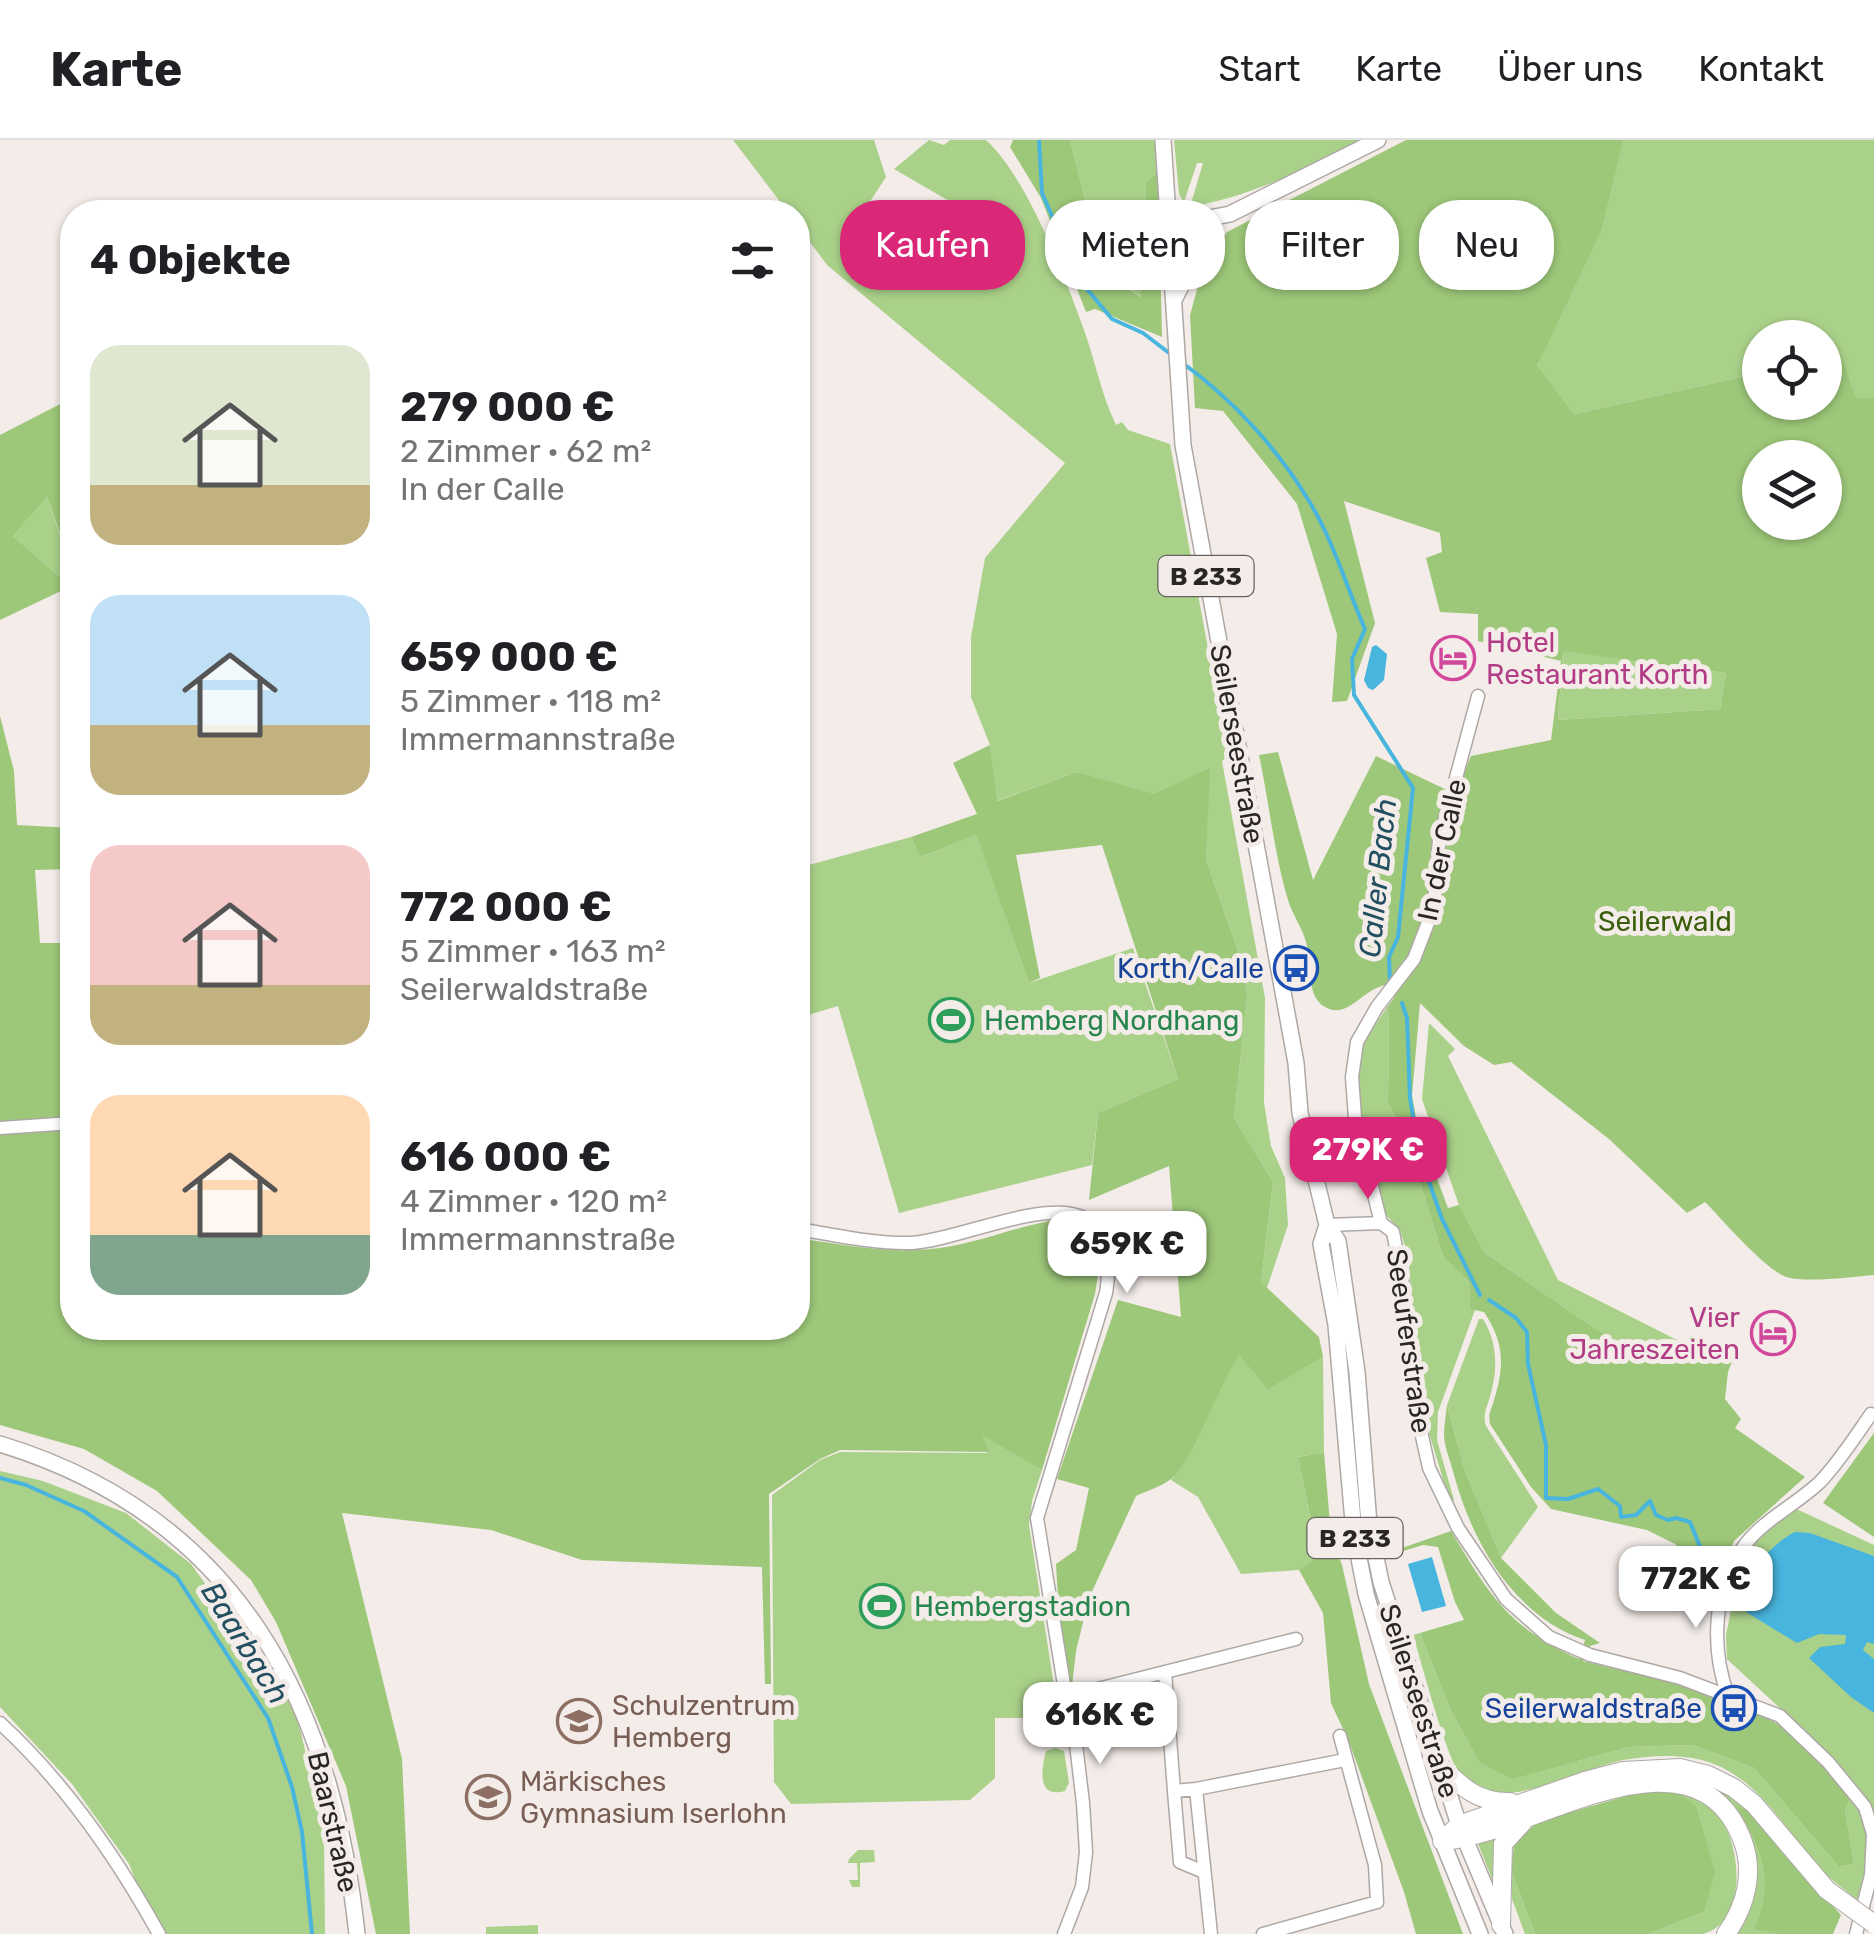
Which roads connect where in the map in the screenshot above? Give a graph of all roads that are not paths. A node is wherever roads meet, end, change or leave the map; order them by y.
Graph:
1 (1163, 140) edge
2 (1378, 140) edge
3 (1166, 200) edge
4 (1225, 214) edge
5 (1172, 290) edge
6 (1179, 290) edge
7 (1173, 301) junction
8 (1478, 696) dead end
9 (60, 1123) edge
10 (0, 1128) edge
11 (1380, 1223) junction
12 (1327, 1225) junction
13 (810, 1230) edge
14 (1871, 1414) dead end
15 (0, 1444) edge
16 (1296, 1639) dead end
17 (1165, 1672) junction
18 (1726, 1693) junction
19 (1066, 1697) junction
20 (0, 1723) edge
21 (1340, 1736) dead end
22 (1345, 1760) junction
23 (1438, 1764) junction
24 (1196, 1789) junction
25 (1174, 1791) junction
26 (1521, 1802) junction
27 (1540, 1812) junction
28 (1462, 1832) junction
29 (1442, 1841) junction
30 (1204, 1872) junction
31 (1874, 1924) edge
32 (1503, 1929) edge
33 (159, 1934) edge
34 (357, 1934) edge
35 (1064, 1934) edge
36 (1211, 1934) edge
37 (1264, 1934) edge
38 (1480, 1934) edge
39 (1726, 1934) edge
40 (1856, 1934) edge

1 - 3 main road, Seilerseestraße / B 233
2 - 4 main road
5 - 7 main road, Seilerseestraße / B 233
6 - 7 main road
7 - 12 main road, Seilerseestraße / B 233
8 - 11 street, In der Calle
9 - 10 street
11 - 12 street, Seeuferstraße
11 - 18 street, Seeuferstraße
12 - 23 main road, Seilerseestraße / B 233
12 - 29 main road, Seilerseestraße / B 233
13 - 19 street
14 - 18 street
15 - 34 main road, Baarstraße
16 - 17 street
17 - 19 street
17 - 25 street
18 - 40 street, Seeuferstraße
19 - 35 street
20 - 33 street
21 - 22 street
22 - 24 street
22 - 37 street
23 - 26 highway
23 - 28 main road, Seilerseestraße / B 233
24 - 25 street
24 - 30 street
25 - 30 street
26 - 28 highway
26 - 31 highway, bridge
27 - 28 highway
27 - 32 highway
27 - 39 highway
28 - 29 highway
28 - 32 main road, Seilerseestraße / B 233
29 - 38 main road, Seilerseestraße / B 233
30 - 36 street

